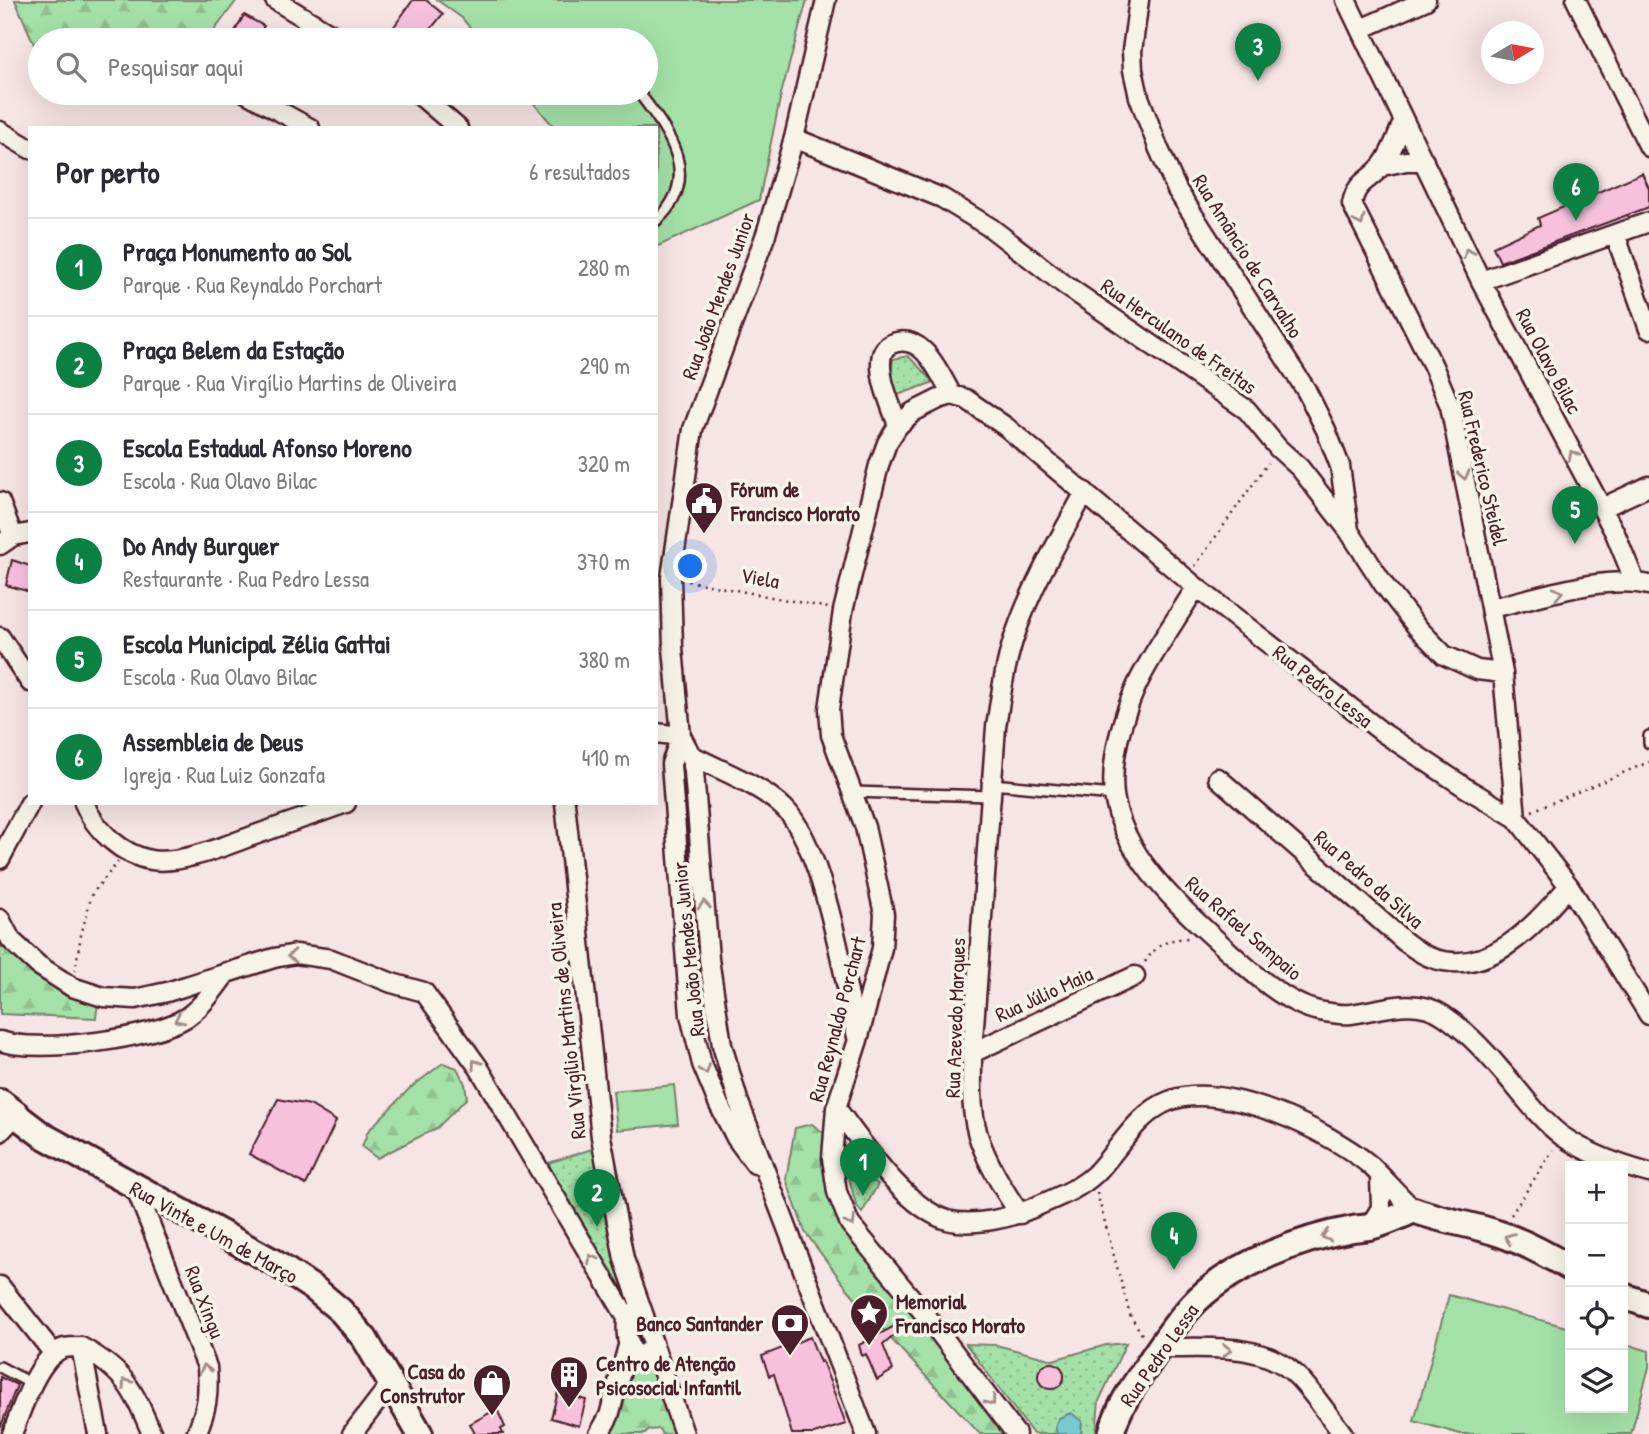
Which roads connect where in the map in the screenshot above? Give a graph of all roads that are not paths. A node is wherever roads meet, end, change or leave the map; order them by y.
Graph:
1 (275, 0) edge
2 (826, 0) edge
3 (1139, 0) edge
4 (1346, 0) edge
5 (1426, 0) edge
6 (1576, 0) edge
7 (321, 28) edge
8 (1362, 29) junction
9 (268, 105) edge
10 (431, 105) edge
11 (648, 105) edge
12 (1403, 122) junction
13 (306, 126) edge
14 (456, 126) edge
15 (0, 131) edge
16 (794, 138) junction
17 (1649, 147) edge
18 (28, 148) edge
19 (1424, 161) junction
20 (1382, 166) junction
21 (658, 219) edge
22 (1649, 222) edge
23 (1615, 234) junction
24 (1482, 281) junction
25 (1649, 329) edge
26 (952, 396) junction
27 (898, 426) junction
28 (1649, 486) edge
29 (1085, 492) junction
30 (0, 502) edge
31 (1602, 508) junction
32 (1349, 531) junction
33 (9, 540) edge
34 (1191, 583) junction
35 (1642, 584) edge
36 (1491, 608) junction
37 (0, 637) edge
38 (27, 673) edge
39 (1503, 673) junction
40 (658, 733) edge
41 (681, 736) junction
42 (1649, 736) edge
43 (1649, 743) edge
44 (664, 763) edge
45 (692, 764) junction
46 (1218, 778) dead end
47 (992, 790) junction
48 (851, 792) junction
49 (1114, 795) junction
50 (29, 805) edge
51 (85, 805) edge
52 (340, 805) edge
53 (565, 805) edge
54 (1516, 818) junction
55 (0, 859) edge
56 (1569, 886) junction
57 (0, 919) edge
58 (227, 972) junction
59 (1135, 976) road end
60 (1649, 1015) edge
61 (858, 1040) junction
62 (0, 1041) edge
63 (972, 1053) junction
64 (836, 1108) junction
65 (5, 1117) edge
66 (1649, 1173) edge
67 (1380, 1177) junction
68 (770, 1185) junction
69 (136, 1189) junction
70 (1414, 1210) junction
71 (1020, 1214) junction
72 (1369, 1227) junction
73 (1565, 1265) edge
74 (0, 1286) edge
75 (1628, 1298) edge
76 (1649, 1305) edge
77 (635, 1316) junction
78 (629, 1342) junction
79 (654, 1346) junction
80 (81, 1347) junction
81 (1157, 1351) junction
82 (54, 1354) junction
83 (0, 1367) edge
84 (392, 1382) junction
85 (32, 1384) junction
86 (12, 1434) edge
87 (98, 1434) edge
88 (152, 1434) edge
89 (196, 1434) edge
90 (352, 1434) edge
91 (420, 1434) edge
92 (599, 1434) edge
93 (684, 1434) edge
94 (866, 1434) edge
95 (1016, 1434) edge
96 (1111, 1434) edge
97 (1343, 1434) edge

1 - 7 street
2 - 16 street, Rua João Mendes Junior
3 - 32 street, Rua Amâncio de Carvalho
4 - 8 street, Rua Olavo Bilac
5 - 8 street
6 - 17 street
8 - 12 street, Rua Olavo Bilac
9 - 13 street
10 - 14 street
11 - 21 lane
12 - 19 street, Rua Olavo Bilac
12 - 20 street, Rua Frederico Steidel
15 - 18 street
16 - 32 street, Rua Herculano de Freitas
16 - 41 street, Rua João Mendes Junior
19 - 20 street
24 -> 19 street, Rua Olavo Bilac
20 -> 36 street, Rua Frederico Steidel
22 - 23 street
23 - 24 street
23 - 25 street
31 -> 24 street, Rua Olavo Bilac
26 - 27 street, Rua Reynaldo Porchart
26 - 27 street
26 - 29 street, Rua Pedro Lessa
27 - 48 street, Rua Reynaldo Porchart
28 - 31 street
29 - 34 street, Rua Pedro Lessa
29 - 47 street, Rua Azevedo Marques
30 - 33 street
31 - 35 street, Rua Olavo Bilac
32 - 39 street, Rua Herculano de Freitas
34 - 49 street, Rua Rafael Sampaio
34 - 54 street, Rua Pedro Lessa
36 -> 35 street
36 - 39 street, Rua Frederico Steidel
37 - 38 street
39 - 54 street, Rua Frederico Steidel
40 - 41 street
41 - 44 street, Rua João Mendes Junior
41 - 45 street, Rua João Mendes Junior
42 - 43 lane
44 - 45 street
44 -> 68 street, Rua João Mendes Junior
45 - 61 street
68 -> 45 street, Rua João Mendes Junior
46 - 56 street, Rua Pedro da Silva
47 - 48 lane
47 - 49 lane
47 - 63 street, Rua Azevedo Marques
48 - 61 street, Rua Reynaldo Porchart
49 - 66 street, Rua Rafael Sampaio
50 - 55 street
51 - 52 street
53 - 77 street, Rua Virgílio Martins de Oliveira
54 - 56 street, Rua Pedro Lessa
56 - 60 street, Rua Pedro Lessa
57 - 58 street
58 -> 62 street
77 -> 58 street
59 - 63 street, Rua Júlio Maia
61 - 64 street, Rua Reynaldo Porchart
63 - 71 street, Rua Azevedo Marques
64 - 71 street
64 -> 95 street, Rua Reynaldo Porchart
65 - 69 main road, Rua Vinte e Um de Março
67 - 70 street
67 - 71 street
67 - 72 street
68 - 94 street
69 - 84 main road, Rua Vinte e Um de Março
89 -> 69 street, Rua Xingu
70 - 72 main road, Rua Pedro Lessa
73 -> 70 main road
72 -> 81 main road, Rua Pedro Lessa
74 - 82 street
75 - 76 main road
77 - 78 street
77 - 79 street
78 - 79 street
78 - 92 street
79 - 93 street
80 - 82 street
80 - 87 street
88 -> 80 street
81 - 96 main road, Rua Pedro Lessa
81 -> 97 street
82 - 85 street
83 - 85 lane
84 - 90 street
84 - 91 main road, Rua Vinte e Um de Março
85 - 86 street

